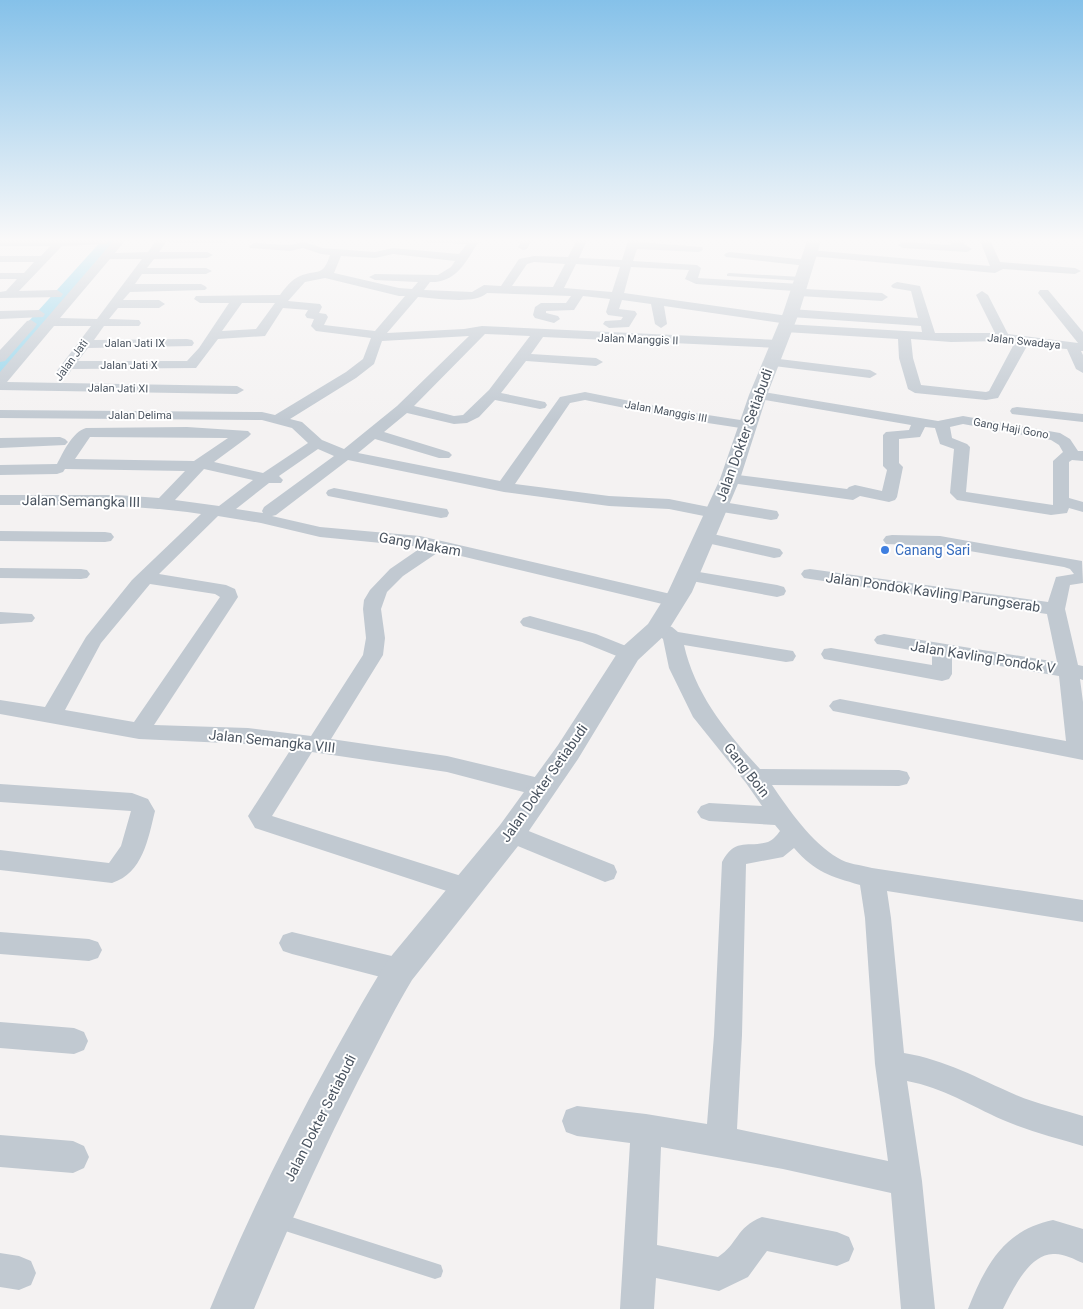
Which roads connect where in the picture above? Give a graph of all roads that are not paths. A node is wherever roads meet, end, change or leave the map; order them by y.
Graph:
1 (56, 299) edge
2 (63, 299) edge
3 (118, 299) edge
4 (238, 299) edge
5 (240, 299) edge
6 (409, 299) edge
7 (526, 299) edge
8 (575, 299) edge
9 (617, 299) edge
10 (642, 299) edge
11 (745, 299) edge
12 (787, 299) edge
13 (795, 299) edge
14 (796, 299) edge
15 (798, 299) edge
16 (801, 299) edge
17 (919, 299) edge
18 (984, 299) edge
19 (1048, 299) edge
20 (281, 301) junction
21 (657, 301) junction
22 (114, 304) junction
23 (159, 304) dead end
24 (524, 304) dead end
25 (570, 307) junction
26 (0, 315) edge
27 (44, 318) junction
28 (473, 318) dead end
29 (924, 322) junction
30 (99, 323) junction
31 (136, 324) dead end
32 (609, 324) dead end
33 (661, 324) dead end
34 (482, 330) junction
35 (538, 334) junction
36 (214, 335) junction
37 (904, 335) junction
38 (378, 336) junction
39 (930, 337) junction
40 (1003, 337) junction
41 (1020, 341) junction
42 (187, 343) dead end
43 (84, 344) junction
44 (1079, 345) edge
45 (522, 357) junction
46 (0, 358) edge
47 (596, 362) dead end
48 (68, 365) junction
49 (1083, 369) edge
50 (870, 374) dead end
51 (0, 381) edge
52 (0, 386) edge
53 (52, 387) junction
54 (139, 389) junction
55 (237, 390) dead end
56 (491, 395) junction
57 (758, 395) junction
58 (407, 405) junction
59 (540, 405) dead end
60 (1017, 411) dead end
61 (0, 414) edge
62 (123, 415) junction
63 (1083, 418) edge
64 (279, 419) junction
65 (920, 422) junction
66 (747, 425) junction
67 (942, 425) junction
68 (373, 434) junction
69 (60, 442) dead end
70 (317, 443) junction
71 (1, 445) edge
72 (346, 448) junction
73 (444, 455) dead end
74 (1078, 455) edge
75 (200, 465) junction
76 (57, 469) dead end
77 (0, 470) edge
78 (266, 478) junction
79 (730, 478) junction
80 (301, 485) junction
81 (504, 487) junction
82 (334, 493) dead end
83 (0, 500) edge
84 (1062, 502) junction
85 (163, 503) junction
86 (1083, 507) edge
87 (218, 511) junction
88 (270, 511) dead end
89 (771, 515) dead end
90 (712, 518) junction
91 (0, 536) edge
92 (105, 537) dead end
93 (404, 539) junction
94 (892, 540) dead end
95 (437, 545) junction
96 (774, 553) dead end
97 (0, 573) edge
98 (81, 574) dead end
99 (810, 574) dead end
100 (688, 575) junction
101 (1083, 576) edge
102 (147, 578) junction
103 (777, 591) dead end
104 (675, 601) junction
105 (1056, 610) junction
106 (0, 618) edge
107 (25, 618) dead end
108 (530, 622) dead end
109 (665, 633) junction
110 (884, 640) dead end
111 (942, 650) junction
112 (831, 654) dead end
113 (629, 655) junction
114 (786, 656) dead end
115 (1076, 672) edge
116 (840, 706) dead end
117 (0, 708) edge
118 (51, 716) junction
119 (139, 731) junction
120 (312, 744) junction
121 (1080, 751) edge
122 (754, 777) junction
123 (899, 778) dead end
124 (543, 788) junction
125 (0, 793) edge
126 (709, 812) dead end
127 (788, 824) junction
128 (510, 833) junction
129 (0, 860) edge
130 (605, 872) dead end
131 (872, 878) junction
132 (468, 888) junction
133 (1083, 911) edge
134 (0, 943) edge
135 (292, 943) dead end
136 (89, 950) dead end
137 (400, 970) junction
138 (0, 1035) edge
139 (74, 1041) dead end
140 (890, 1064) junction
141 (577, 1121) dead end
142 (646, 1129) junction
143 (1083, 1131) edge
144 (721, 1142) junction
145 (0, 1151) edge
146 (73, 1157) dead end
147 (906, 1181) junction
148 (271, 1218) junction
149 (1083, 1246) edge
150 (837, 1249) dead end
151 (640, 1258) junction
152 (435, 1271) dead end
153 (232, 1309) edge
154 (637, 1309) edge
155 (918, 1309) edge
156 (985, 1309) edge

1 - 27 street
2 - 27 street
3 - 22 street, Jalan Jati
4 - 36 street
5 - 20 street
6 - 38 street
7 - 24 street
8 - 25 street
9 - 32 street
10 - 21 street
11 - 21 street
12 - 35 street, Jalan Manggis II
13 - 57 street, Jalan Dokter Setiabudi
14 - 50 street
15 - 37 street, Jalan Swadaya
16 - 29 street
17 - 29 street
18 - 40 street
19 - 44 street
20 - 36 street
20 - 38 street, Jalan Manggis II
21 - 33 street
22 - 23 street
22 - 30 street, Jalan Jati
25 - 25 street
26 - 27 street
27 - 30 street
27 - 46 street
27 - 51 street
28 - 34 street
29 - 39 street
30 - 31 street
30 - 43 street, Jalan Jati
34 - 35 street, Jalan Manggis II
34 - 38 street, Jalan Manggis II
34 - 58 street
35 - 45 street
36 - 48 street, Jalan Jati X
37 - 39 street, Jalan Swadaya
37 - 41 street
38 - 64 street
39 - 40 street, Jalan Swadaya
40 - 41 street, Jalan Swadaya
41 - 44 street, Jalan Swadaya
42 - 43 street, Jalan Jati IX
43 - 48 street, Jalan Jati
44 - 49 street
45 - 47 street
45 - 56 street
48 - 53 street, Jalan Jati
52 - 53 street, Jalan Jati XI
53 - 54 street, Jalan Jati XI
54 - 55 street, Jalan Jati XI
54 - 62 street
56 - 58 street
56 - 59 street
57 - 65 street, Gang Haji Gono
57 - 66 street, Jalan Dokter Setiabudi
58 - 68 street
58 - 72 street
60 - 63 street
61 - 62 street, Jalan Delima
62 - 64 street, Jalan Delima
64 - 70 street, Jalan Delima
65 - 67 street, Gang Haji Gono
65 - 79 street
66 - 79 street, Jalan Dokter Setiabudi
66 - 81 street, Jalan Manggis III
67 - 74 street, Gang Haji Gono
67 - 84 street
68 - 72 street
68 - 73 street
69 - 71 street
70 - 72 street, Jalan Delima
70 - 78 street
72 - 80 street
72 - 81 street, Jalan Delima
74 - 84 street
75 - 75 street
75 - 78 street
75 - 85 street
76 - 77 street
78 - 80 street
78 - 87 street
79 - 90 street, Jalan Dokter Setiabudi
80 - 88 street
81 - 90 street, Jalan Delima
82 - 93 street
83 - 85 street, Jalan Semangka III
84 - 86 street
85 - 87 street, Gang Makam
87 - 93 street, Gang Makam
87 - 102 street
89 - 90 street
90 - 96 street
90 - 100 street, Jalan Dokter Setiabudi
91 - 92 street
93 - 95 street, Gang Makam
94 - 101 street
95 - 104 street, Gang Makam
95 - 120 street
97 - 98 street
99 - 105 street, Jalan Pondok Kavling Parungserab
100 - 103 street
100 - 104 street, Jalan Dokter Setiabudi
101 - 105 street
102 - 118 street
102 - 119 street
104 - 109 street, Jalan Dokter Setiabudi
105 - 115 street
106 - 107 street
108 - 113 street
109 - 113 street, Jalan Dokter Setiabudi
109 - 114 street
109 - 122 street, Gang Boin
110 - 111 street, Jalan Kavling Pondok V
111 - 112 street
111 - 115 street, Jalan Kavling Pondok V
113 - 124 street, Jalan Dokter Setiabudi
115 - 121 street
116 - 121 street
117 - 118 street, Jalan Semangka VIII
118 - 119 street, Jalan Semangka VIII
119 - 120 street, Jalan Semangka VIII
120 - 124 street, Jalan Semangka VIII
120 - 132 street
122 - 123 street
122 - 127 street, Gang Boin
124 - 128 street, Jalan Dokter Setiabudi
125 - 129 street
126 - 127 street
127 - 131 street, Gang Boin
127 - 144 street
128 - 130 street
128 - 132 street, Jalan Dokter Setiabudi
131 - 133 street, Gang Boin
131 - 140 street
132 - 137 street, Jalan Dokter Setiabudi
134 - 136 street
135 - 137 street
137 - 148 street, Jalan Dokter Setiabudi
138 - 139 street
140 - 143 street
140 - 147 street
141 - 142 street
142 - 144 street
142 - 151 street
144 - 147 street
145 - 146 street
147 - 155 street
148 - 152 lane
148 - 153 street, Jalan Dokter Setiabudi
149 - 156 street
150 - 151 street
151 - 154 street

